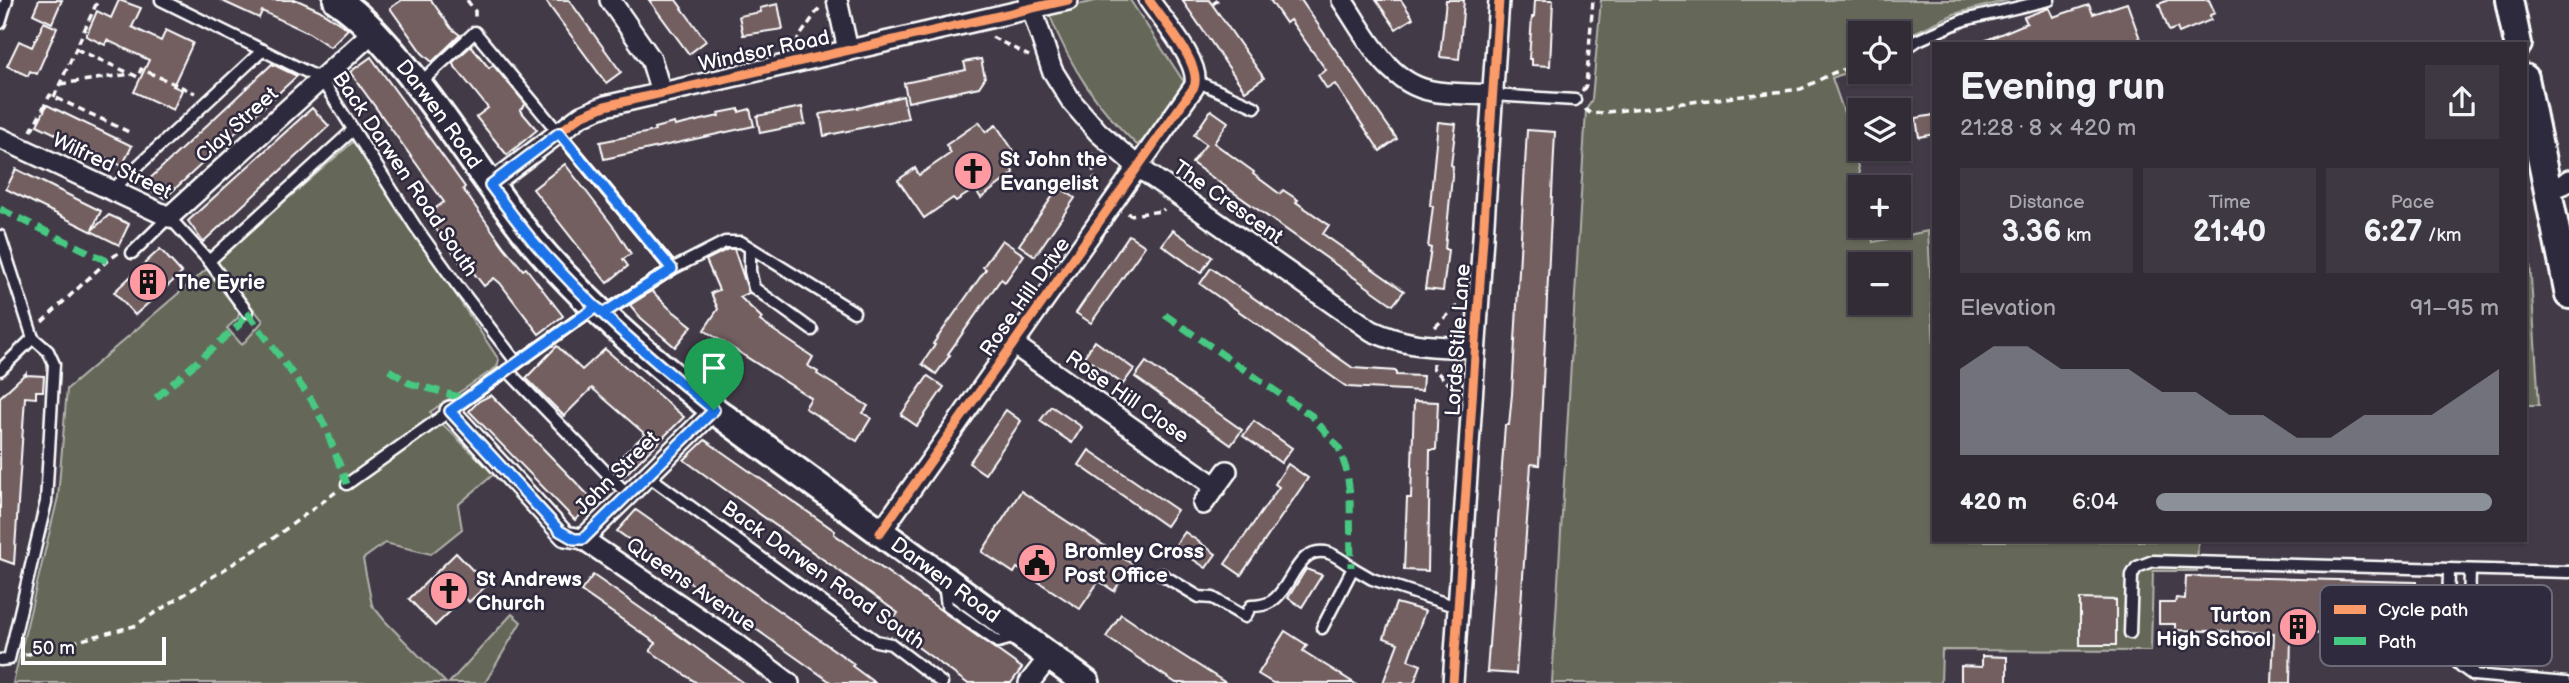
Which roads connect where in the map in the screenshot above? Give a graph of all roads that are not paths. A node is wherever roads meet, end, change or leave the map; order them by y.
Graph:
1 (7, 0) edge
2 (161, 0) edge
3 (337, 0) edge
4 (610, 0) edge
5 (1068, 0) edge
6 (1149, 0) edge
7 (1342, 0) edge
8 (1499, 0) edge
9 (2049, 0) edge
10 (2509, 0) edge
11 (837, 2) edge
12 (1030, 4) edge
13 (0, 23) edge
14 (374, 31) junction
15 (2518, 42) edge
16 (1911, 45) edge
17 (263, 50) junction
18 (848, 50) junction
19 (321, 79) junction
20 (1196, 81) junction
21 (418, 84) junction
22 (2527, 84) edge
23 (661, 92) junction
24 (1492, 95) junction
25 (1575, 100) road end
26 (1255, 107) dead end
27 (353, 130) junction
28 (559, 133) junction
29 (0, 138) edge
30 (1138, 167) junction
31 (490, 185) junction
32 (2559, 185) edge
33 (112, 191) junction
34 (169, 217) junction
35 (0, 236) edge
36 (750, 248) junction
37 (132, 253) road end
38 (209, 261) junction
39 (672, 269) junction
40 (2569, 295) edge
41 (600, 310) junction
42 (247, 312) dead end
43 (854, 312) dead end
44 (812, 330) dead end
45 (33, 338) junction
46 (1013, 344) junction
47 (1475, 348) junction
48 (517, 363) junction
49 (0, 370) edge
50 (507, 370) junction
51 (714, 410) junction
52 (450, 411) junction
53 (647, 475) junction
54 (347, 484) road end
55 (628, 495) junction
56 (1203, 504) dead end
57 (880, 533) junction
58 (583, 539) junction
59 (1353, 568) junction
60 (2449, 569) junction
61 (2470, 570) junction
62 (2569, 572) edge
63 (1161, 574) dead end
64 (2449, 585) edge
65 (2470, 585) edge
66 (1457, 607) junction
67 (1322, 628) dead end
68 (2130, 633) dead end
69 (1050, 656) junction
70 (4, 659) edge
71 (2462, 666) edge
72 (2472, 666) edge
73 (2473, 675) junction
74 (2538, 681) edge
75 (789, 683) edge
76 (942, 683) edge
77 (1029, 683) edge
78 (1086, 683) edge
79 (1453, 683) edge
80 (2566, 683) edge

1 - 13 lane
2 - 17 lane, Back Darwen Road South
3 - 14 main road, Darwen Road
4 - 23 street
5 - 12 street, Windsor Road
6 - 20 street
7 - 24 street
8 - 24 street, Lords Stile Lane
9 - 16 lane
10 - 15 main road
11 - 18 street
12 - 18 street, Windsor Road
12 - 30 street, The Crescent
14 - 19 street, Clay Street
14 - 21 main road, Darwen Road
17 - 19 lane, Back Darwen Road South
17 - 33 lane
18 - 23 street, Windsor Road
19 - 27 lane, Back Darwen Road South
19 - 34 street, Clay Street
20 - 26 lane
20 - 30 street, Rose Hill Drive
21 - 28 lane
21 - 31 main road, Darwen Road
22 - 32 main road
23 - 28 street, Windsor Road
24 - 25 lane
24 - 47 street, Lords Stile Lane
27 - 38 lane
27 - 48 lane, Back Darwen Road South
28 - 31 street, Windsor Road
28 - 39 lane
29 - 33 street, Wilfred Street
30 - 46 street, Rose Hill Drive
30 - 47 street, The Crescent
31 - 41 main road, Darwen Road
32 - 40 main road
33 - 34 street, Wilfred Street
34 - 37 lane, Clay Street
34 - 38 lane, Wilfred Street
35 - 45 lane
36 - 39 lane
36 - 43 lane
36 - 44 lane
38 - 42 lane, Wilfred Street
39 - 41 lane
41 - 48 lane
41 - 51 main road, Darwen Road
45 - 49 lane
45 - 70 lane
46 - 56 street, Rose Hill Close
46 - 57 street, Rose Hill Drive
47 - 66 street, Lords Stile Lane
48 - 50 lane
50 - 52 lane
50 - 55 lane
51 - 53 street, John Street
51 - 57 main road, Darwen Road
52 - 54 lane
52 - 58 street, Queens Avenue
53 - 55 street, John Street
53 - 76 lane, Back Darwen Road South
55 - 58 street, John Street
57 - 69 main road, Darwen Road
58 - 75 street, Queens Avenue
59 - 63 lane
59 - 66 lane
59 - 67 lane
60 - 61 lane
60 - 64 lane
60 - 68 lane
61 - 62 lane
61 - 65 lane
66 - 79 street, Lords Stile Lane
69 - 77 street
69 - 78 main road, Darwen Road
71 - 73 lane
72 - 73 lane
73 - 74 lane
74 - 80 lane

